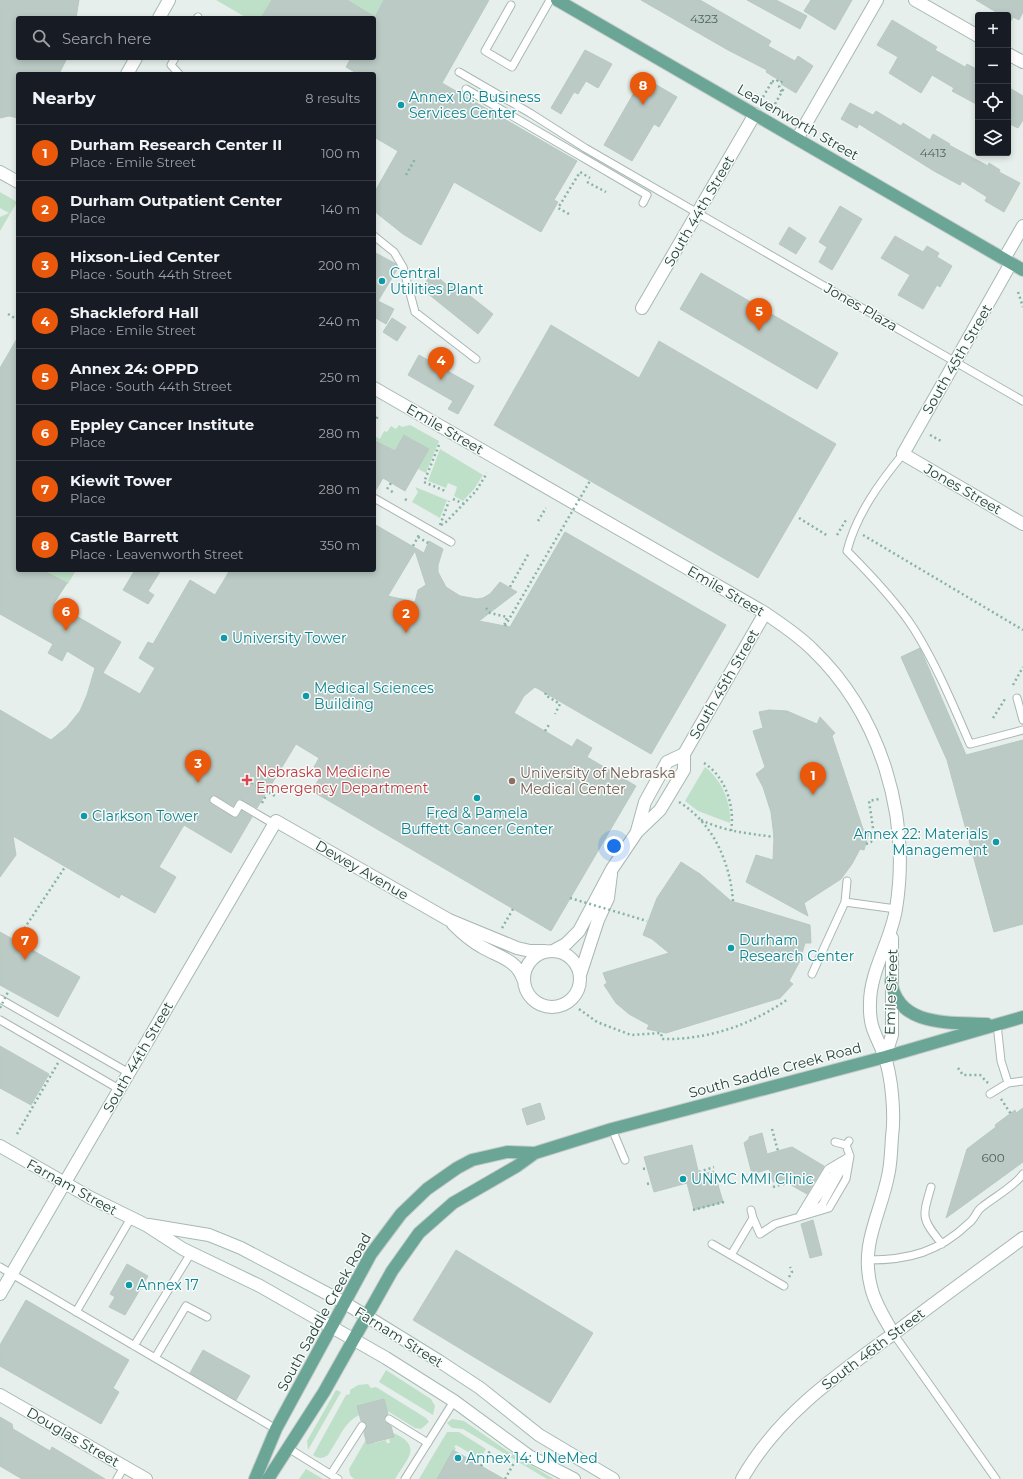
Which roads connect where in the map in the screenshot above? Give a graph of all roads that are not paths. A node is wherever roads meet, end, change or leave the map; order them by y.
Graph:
1 (169, 0) edge
2 (550, 0) edge
3 (557, 0) edge
4 (877, 0) edge
5 (915, 0) edge
6 (511, 6) dead end
7 (160, 16) edge
8 (975, 34) edge
9 (1011, 56) edge
10 (135, 60) edge
11 (174, 60) edge
12 (1023, 62) edge
13 (128, 72) edge
14 (177, 72) edge
15 (459, 72) dead end
16 (466, 89) dead end
17 (755, 114) junction
18 (797, 139) junction
19 (0, 172) edge
20 (16, 181) edge
21 (643, 203) dead end
22 (698, 213) junction
23 (1023, 226) edge
24 (376, 238) edge
25 (1008, 261) junction
26 (1023, 270) edge
27 (642, 308) dead end
28 (476, 360) dead end
29 (955, 362) junction
30 (376, 389) edge
31 (1023, 401) edge
32 (903, 454) junction
33 (376, 499) edge
34 (1023, 524) edge
35 (451, 542) dead end
36 (765, 613) junction
37 (1017, 698) dead end
38 (1023, 720) edge
39 (1023, 730) edge
40 (684, 754) junction
41 (214, 800) dead end
42 (275, 822) junction
43 (637, 832) junction
44 (612, 869) junction
45 (847, 881) dead end
46 (845, 902) junction
47 (896, 909) junction
48 (449, 920) junction
49 (893, 926) junction
50 (550, 951) junction
51 (812, 974) dead end
52 (580, 975) junction
53 (523, 979) junction
54 (891, 981) junction
55 (0, 999) edge
56 (1023, 1017) edge
57 (0, 1020) edge
58 (997, 1024) junction
59 (885, 1057) junction
60 (129, 1073) junction
61 (1023, 1081) edge
62 (1008, 1083) junction
63 (119, 1089) junction
64 (990, 1094) dead end
65 (612, 1129) junction
66 (835, 1142) dead end
67 (0, 1146) edge
68 (534, 1153) junction
69 (850, 1156) junction
70 (625, 1160) dead end
71 (1023, 1176) edge
72 (64, 1184) junction
73 (931, 1187) dead end
74 (751, 1210) dead end
75 (799, 1217) junction
76 (131, 1218) junction
77 (753, 1218) junction
78 (146, 1225) junction
79 (1023, 1238) edge
80 (712, 1244) dead end
81 (942, 1244) junction
82 (191, 1253) junction
83 (731, 1255) junction
84 (868, 1260) junction
85 (0, 1267) edge
86 (11, 1274) junction
87 (784, 1286) dead end
88 (0, 1294) edge
89 (345, 1303) junction
90 (76, 1312) junction
91 (367, 1315) junction
92 (207, 1317) dead end
93 (332, 1327) junction
94 (893, 1334) junction
95 (354, 1339) junction
96 (134, 1346) junction
97 (155, 1358) junction
98 (0, 1395) edge
99 (454, 1401) junction
100 (389, 1419) dead end
101 (362, 1426) dead end
102 (276, 1429) junction
103 (428, 1443) junction
104 (288, 1448) junction
105 (124, 1467) junction
106 (330, 1474) junction
107 (117, 1479) edge
108 (146, 1479) edge
109 (255, 1479) edge
110 (268, 1479) edge
111 (338, 1479) edge
112 (405, 1479) edge
113 (574, 1479) edge
114 (613, 1479) edge
115 (742, 1479) edge
116 (996, 1479) edge

1 - 7 street
2 - 6 lane
3 - 17 main road, Leavenworth Street
4 - 18 street
5 - 8 street
9 - 12 street
10 - 13 street
11 - 14 lane
15 - 22 lane, Jones Plaza
16 - 21 lane
17 - 18 main road, Leavenworth Street
17 - 22 street, South 44th Street
18 - 25 main road, Leavenworth Street
19 - 20 street
22 - 27 street, South 44th Street
22 - 29 lane, Jones Plaza
23 - 25 street, South 45th Street
24 - 28 lane
25 - 26 main road, Leavenworth Street
25 - 29 street, South 45th Street
29 - 31 lane, Jones Plaza
29 - 32 street, South 45th Street
30 - 36 street, Emile Street
32 - 34 street, Jones Street
32 - 39 lane
33 - 35 lane
36 - 40 street, South 45th Street
36 - 47 street, Emile Street
37 - 38 lane
40 - 43 street, South 45th Street
40 - 43 street, South 45th Street
41 - 42 lane
42 - 48 street, Dewey Avenue
42 - 60 street, South 44th Street
43 - 44 street, South 45th Street
44 - 50 street, South 45th Street
44 - 52 street, South 45th Street
45 - 46 lane
46 - 47 lane
46 - 51 lane
47 - 49 street, Emile Street
48 - 50 street, Dewey Avenue
48 - 53 street, Dewey Avenue
49 - 54 street, Emile Street
49 - 59 street, Emile Street
50 - 52 street
50 - 53 street, South 45th Street
52 - 53 street, South 45th Street
54 - 58 main road
54 - 59 street, Emile Street
55 - 60 lane
56 - 58 main road, South Saddle Creek Road
57 - 63 lane
58 - 59 main road, South Saddle Creek Road
58 - 62 lane
59 - 65 main road, South Saddle Creek Road
59 - 84 street, Emile Street
60 - 63 street, South 44th Street
61 - 62 lane
62 - 64 lane
63 - 72 street, South 44th Street
65 - 68 main road, South Saddle Creek Road
65 - 70 lane
66 - 69 lane
67 - 72 street, Farnam Street
68 - 89 main road, South Saddle Creek Road
68 - 91 main road, South Saddle Creek Road
69 - 75 lane
69 - 75 lane
71 - 81 lane
72 - 76 street, Farnam Street
72 - 86 street, South 44th Street
73 - 81 lane
74 - 77 lane
75 - 77 lane
76 - 78 street, Farnam Street
76 - 90 lane
77 - 83 lane
78 - 82 street, Farnam Street
78 - 89 street, Farnam Street
79 - 94 street, South 46th Street
80 - 83 lane
81 - 84 lane
82 - 93 street, Farnam Street
82 - 96 lane
83 - 87 lane
84 - 94 street, Emile Street
85 - 86 lane
86 - 88 street, South 44th Street
86 - 90 lane
89 - 91 street, Farnam Street
89 - 93 main road, South Saddle Creek Road
90 - 96 lane
91 - 95 main road, South Saddle Creek Road
91 - 114 street, Farnam Street
92 - 97 lane
93 - 95 street, Farnam Street
93 - 102 main road, South Saddle Creek Road
94 - 115 street, South 46th Street
94 - 116 lane
95 - 99 street, Farnam Street
95 - 104 main road, South Saddle Creek Road
96 - 97 lane
97 - 102 lane
98 - 105 street, Douglas Street
99 - 103 lane
99 - 113 street, Farnam Street
100 - 103 lane
101 - 106 lane
102 - 109 main road, South Saddle Creek Road
103 - 112 lane
104 - 106 lane
104 - 110 main road, South Saddle Creek Road
105 - 107 lane
105 - 108 street, Douglas Street
106 - 111 lane

